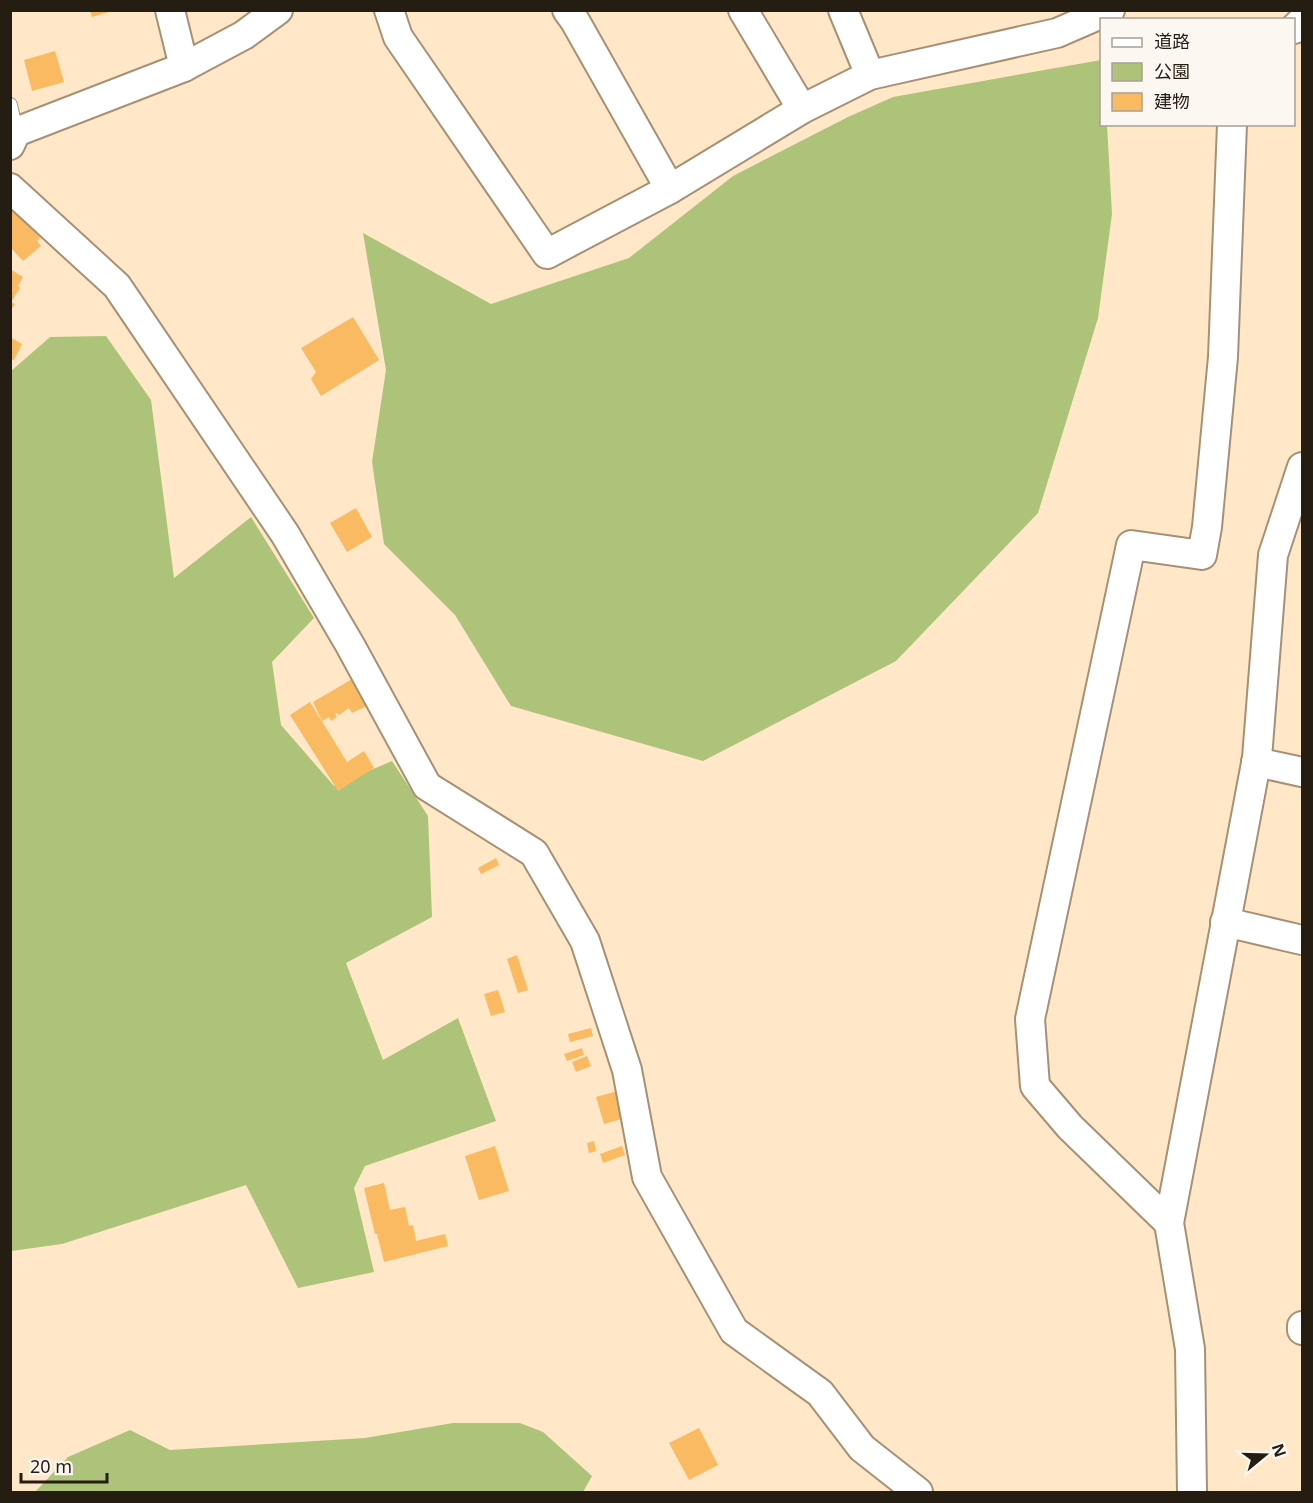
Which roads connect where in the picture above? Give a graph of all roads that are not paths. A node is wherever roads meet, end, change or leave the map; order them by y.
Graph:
1 (170, 10) edge
2 (278, 10) edge
3 (389, 10) edge
4 (567, 10) edge
5 (743, 10) edge
6 (843, 10) edge
7 (1110, 10) edge
8 (184, 67) junction
9 (870, 75) junction
10 (802, 110) junction
11 (1232, 126) edge
12 (12, 127) edge
13 (10, 188) edge
14 (670, 189) junction
15 (1302, 467) edge
16 (1256, 762) junction
17 (1302, 772) edge
18 (1226, 922) junction
19 (1302, 940) edge
20 (1169, 1223) junction
21 (918, 1492) edge
22 (1192, 1492) edge

1 - 8 street
2 - 8 street
3 - 14 street
4 - 14 street
5 - 10 street
6 - 9 street
7 - 9 street
8 - 12 street
9 - 10 street
10 - 14 street
11 - 20 street
13 - 21 street
15 - 16 street
16 - 17 street
16 - 18 street
18 - 19 street
18 - 20 street
20 - 22 street

